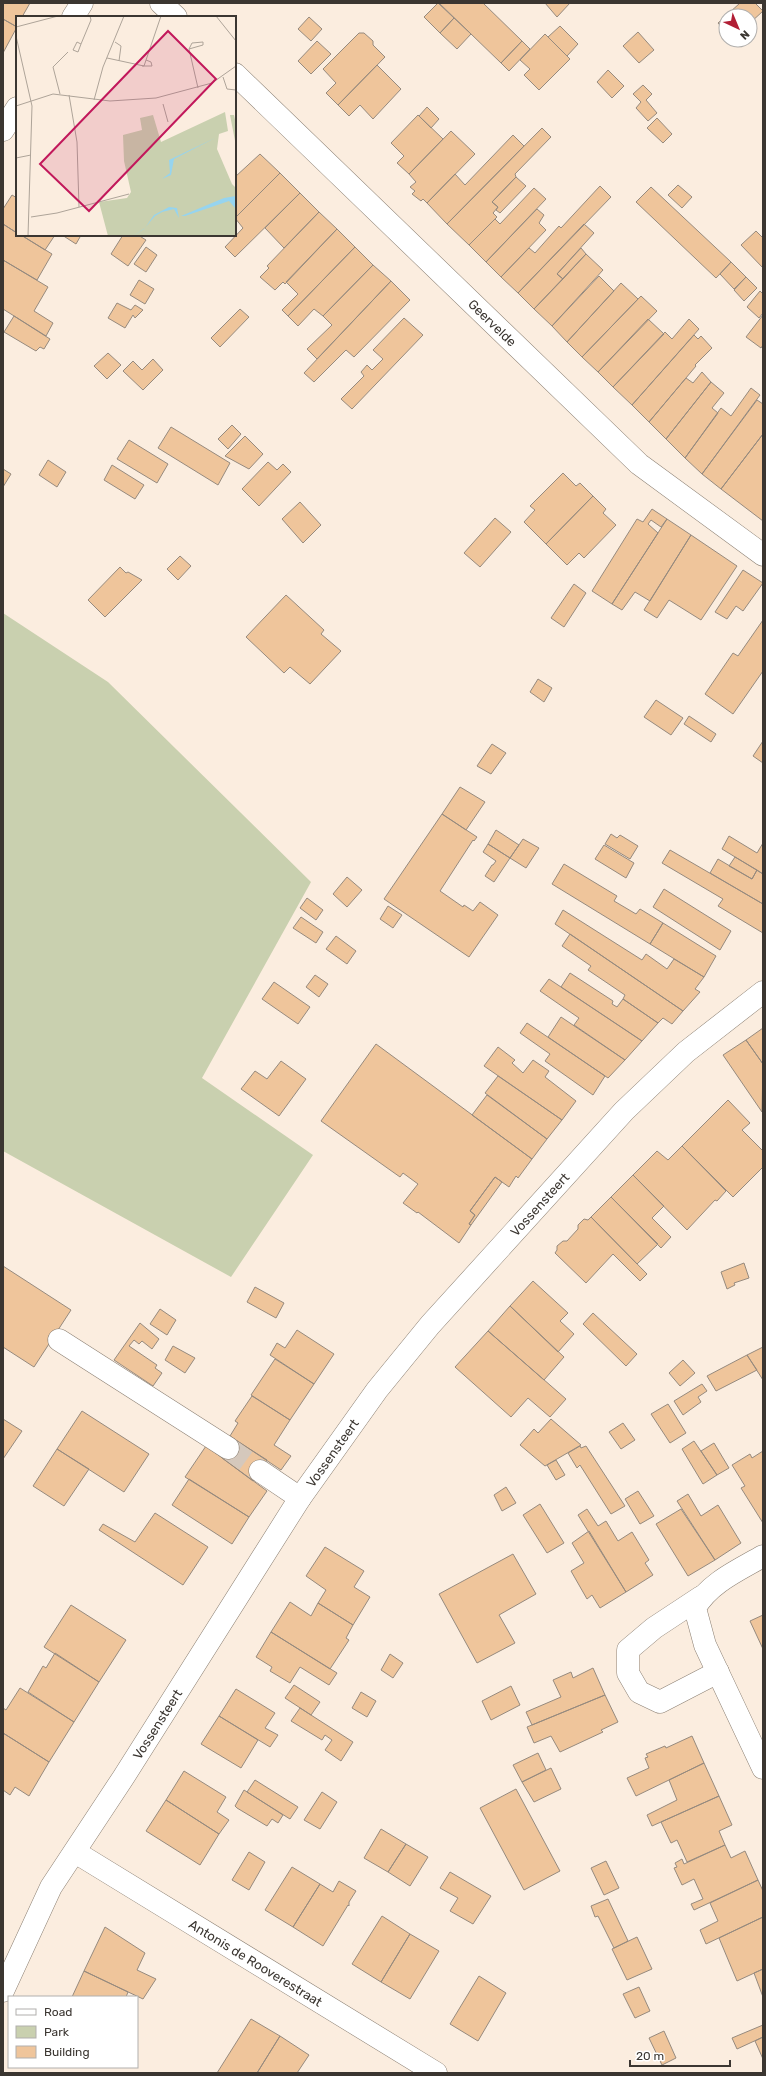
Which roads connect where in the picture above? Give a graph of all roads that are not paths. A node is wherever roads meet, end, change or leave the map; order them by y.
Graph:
1 (82, 3) edge
2 (161, 3) edge
3 (74, 16) edge
4 (175, 16) edge
5 (236, 75) edge
6 (16, 110) edge
7 (3, 130) edge
8 (763, 555) edge
9 (763, 992) edge
10 (59, 1340) dead end
11 (228, 1448) tunnel mouth
12 (260, 1471) tunnel mouth
13 (300, 1498) junction
14 (763, 1556) edge
15 (701, 1597) junction
16 (718, 1672) junction
17 (763, 1768) edge
18 (75, 1852) junction
19 (3, 1991) edge
20 (436, 2073) edge

1 - 3 street
2 - 4 street
5 - 8 street, Geervelde
6 - 7 street
9 - 13 street, Vossensteert
10 - 11 street
12 - 13 street
13 - 18 street, Vossensteert
14 - 15 street
15 - 16 street
15 - 16 street
16 - 17 street
18 - 19 street, Vossensteert
18 - 20 street, Antonis de Rooverestraat

